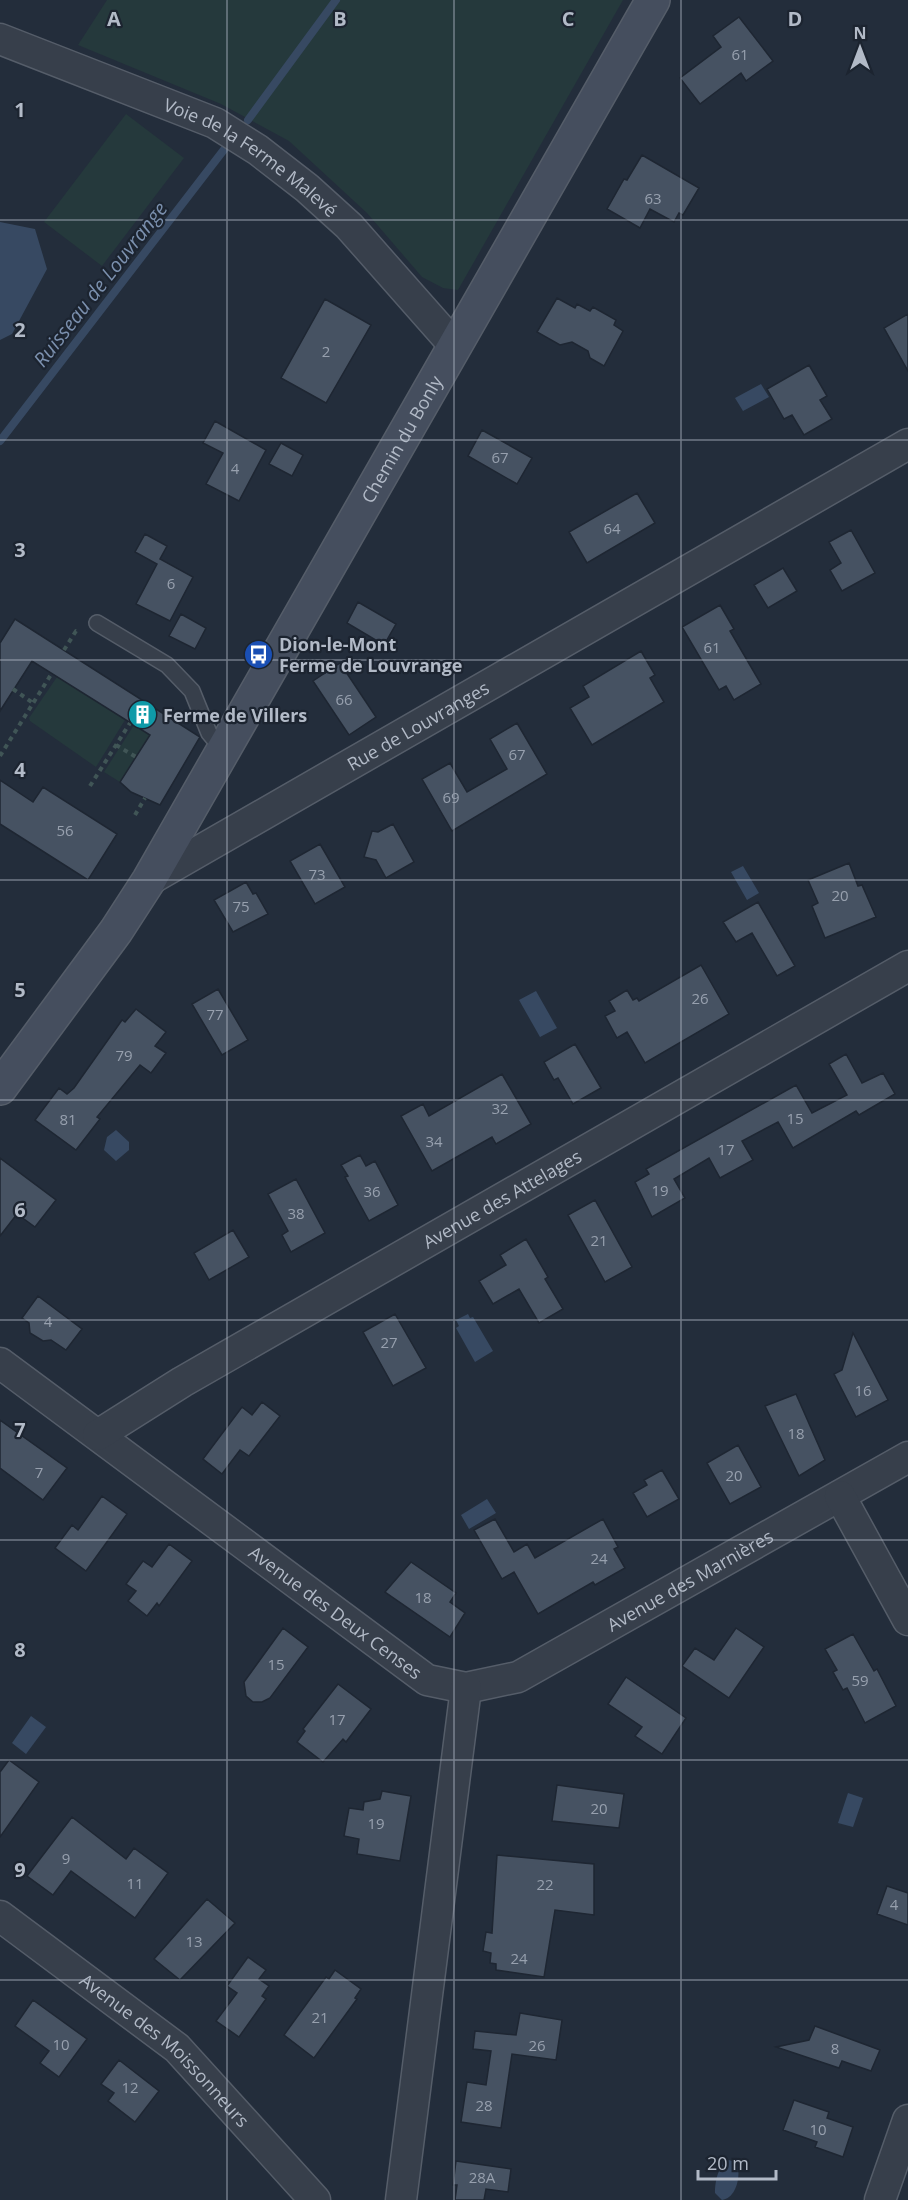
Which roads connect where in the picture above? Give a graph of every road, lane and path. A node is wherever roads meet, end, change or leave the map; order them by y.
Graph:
1 (652, 0) edge
2 (0, 39) edge
3 (454, 345) junction
4 (908, 444) edge
5 (97, 623) dead end
6 (52, 674) dead end
7 (14, 689) dead end
8 (33, 703) junction
9 (129, 723) dead end
10 (116, 745) junction
11 (224, 752) junction
12 (0, 756) edge
13 (136, 757) dead end
14 (90, 786) dead end
15 (145, 798) dead end
16 (135, 815) dead end
17 (149, 880) junction
18 (908, 966) edge
19 (0, 1088) edge
20 (0, 1363) edge
21 (98, 1435) junction
22 (908, 1457) edge
23 (840, 1496) junction
24 (908, 1620) edge
25 (466, 1688) junction
26 (0, 1916) edge
27 (908, 2120) edge
28 (902, 2158) edge
29 (315, 2200) edge
30 (401, 2200) edge
31 (880, 2200) edge

1 - 3 street, Chemin du Bonly
2 - 3 street, Voie de la Ferme Malevé
3 - 11 street, Chemin du Bonly
4 - 17 street, Rue de Louvranges
5 - 11 lane
6 - 8 path
7 - 8 path
8 - 12 path
9 - 10 path
10 - 13 path
10 - 14 path
11 - 17 street, Chemin du Bonly
15 - 16 path
17 - 19 street, Rue de Louvranges
18 - 21 street, Avenue des Attelages
20 - 21 street, Avenue des Deux Censes
21 - 25 street, Avenue des Deux Censes
22 - 23 street, Avenue des Marnières
23 - 24 street
23 - 25 street, Avenue des Marnières
25 - 30 street
26 - 29 street, Avenue des Moissonneurs
27 - 28 street
28 - 31 street

